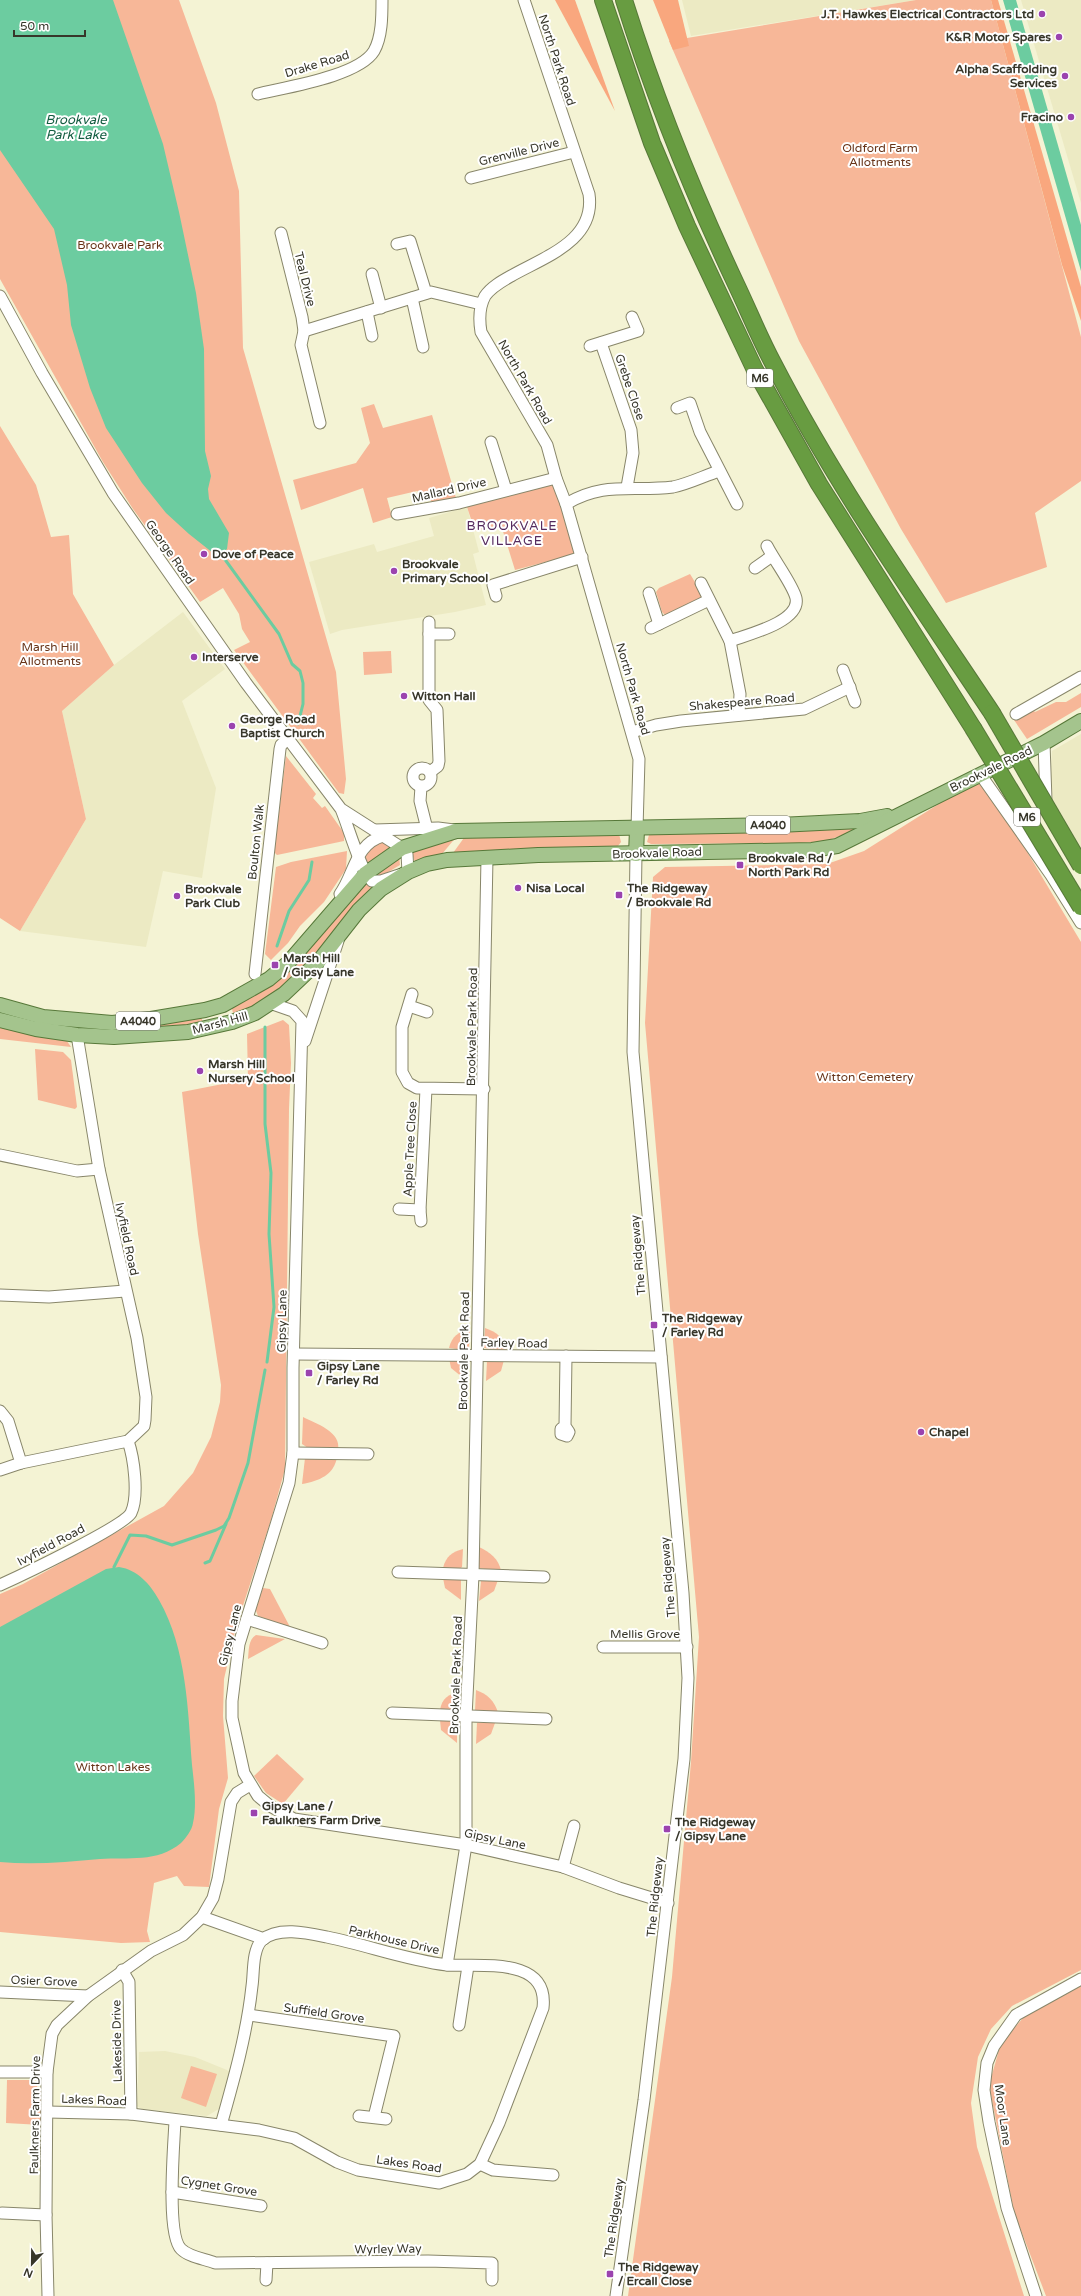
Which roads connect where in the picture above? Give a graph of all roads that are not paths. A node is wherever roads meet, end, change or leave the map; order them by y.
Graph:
1 (382, 0) edge
2 (524, 0) edge
3 (603, 0) edge
4 (624, 0) edge
5 (258, 94) dead end
6 (574, 152) junction
7 (471, 178) dead end
8 (281, 233) dead end
9 (397, 244) dead end
10 (372, 274) dead end
11 (426, 293) junction
12 (0, 296) edge
13 (412, 298) junction
14 (481, 304) junction
15 (380, 308) junction
16 (3, 310) edge
17 (367, 312) junction
18 (632, 317) dead end
19 (304, 331) junction
20 (372, 336) dead end
21 (423, 347) dead end
22 (677, 408) dead end
23 (320, 423) dead end
24 (491, 442) dead end
25 (719, 471) junction
26 (556, 478) junction
27 (627, 487) junction
28 (506, 490) junction
29 (566, 504) junction
30 (737, 504) dead end
31 (397, 514) dead end
32 (582, 557) junction
33 (755, 568) dead end
34 (701, 583) dead end
35 (649, 593) dead end
36 (496, 596) dead end
37 (709, 600) junction
38 (429, 622) dead end
39 (429, 634) junction
40 (449, 634) dead end
41 (730, 641) junction
42 (843, 670) dead end
43 (1081, 677) edge
44 (850, 687) junction
45 (855, 702) dead end
46 (1016, 714) dead end
47 (740, 715) junction
48 (1081, 721) edge
49 (632, 732) junction
50 (288, 740) junction
51 (1044, 743) junction
52 (980, 774) junction
53 (341, 809) junction
54 (899, 814) junction
55 (427, 829) junction
56 (637, 829) junction
57 (456, 830) junction
58 (379, 833) junction
59 (402, 848) junction
60 (358, 854) junction
61 (636, 854) junction
62 (488, 858) junction
63 (1081, 866) edge
64 (408, 872) junction
65 (364, 874) junction
66 (1081, 876) edge
67 (1081, 907) edge
68 (325, 921) junction
69 (1081, 923) edge
70 (338, 938) junction
71 (255, 974) dead end
72 (412, 994) dead end
73 (270, 1003) junction
74 (0, 1005) edge
75 (409, 1006) junction
76 (427, 1012) dead end
77 (0, 1020) edge
78 (77, 1035) junction
79 (301, 1055) junction
80 (426, 1089) junction
81 (484, 1089) junction
82 (0, 1155) edge
83 (99, 1168) junction
84 (399, 1209) dead end
85 (125, 1291) junction
86 (0, 1295) edge
87 (294, 1354) junction
88 (477, 1355) junction
89 (566, 1356) junction
90 (661, 1357) junction
91 (0, 1411) edge
92 (565, 1426) dead end
93 (128, 1441) junction
94 (293, 1453) junction
95 (368, 1454) dead end
96 (21, 1463) junction
97 (0, 1470) edge
98 (398, 1572) dead end
99 (473, 1575) junction
100 (544, 1577) dead end
101 (0, 1585) edge
102 (247, 1619) junction
103 (322, 1643) dead end
104 (603, 1647) dead end
105 (687, 1647) junction
106 (392, 1713) dead end
107 (466, 1717) junction
108 (546, 1719) dead end
109 (250, 1784) junction
110 (574, 1826) dead end
111 (466, 1845) junction
112 (563, 1867) junction
113 (668, 1903) junction
114 (202, 1916) junction
115 (264, 1939) junction
116 (447, 1965) junction
117 (468, 1966) junction
118 (122, 1970) junction
119 (1081, 1979) edge
120 (0, 1992) edge
121 (88, 1996) junction
122 (249, 2015) junction
123 (459, 2025) dead end
124 (0, 2072) edge
125 (47, 2072) junction
126 (48, 2112) junction
127 (131, 2114) junction
128 (359, 2116) dead end
129 (374, 2117) junction
130 (386, 2119) dead end
131 (175, 2120) junction
132 (221, 2125) junction
133 (480, 2164) junction
134 (553, 2175) dead end
135 (172, 2192) junction
136 (261, 2206) dead end
137 (2, 2213) dead end
138 (46, 2215) junction
139 (267, 2263) junction
140 (266, 2280) dead end
141 (492, 2280) dead end
142 (48, 2296) edge
143 (616, 2296) edge
144 (1036, 2296) edge

1 - 5 street, Drake Road
2 - 6 street, North Park Road
3 - 67 highway, M6, bridge
4 - 63 highway, M6, bridge
6 - 7 street, Grenville Drive
6 - 14 street, North Park Road
8 - 19 street, Teal Drive
9 - 11 street
10 - 15 street
11 - 13 street
11 - 14 street
12 - 16 street, George Road
13 - 15 street
13 - 21 street
14 - 26 street, North Park Road
15 - 17 street
16 - 50 street, George Road
17 - 19 street
17 - 20 street
18 - 27 street, Grebe Close
19 - 23 street, Teal Drive
22 - 25 street
24 - 28 street, Mallard Drive
25 - 27 street
25 - 30 street
26 - 28 street, Mallard Drive
26 - 29 street, North Park Road
27 - 29 street
28 - 31 street, Mallard Drive
29 - 32 street, North Park Road
32 - 36 street
32 - 49 street, North Park Road
33 - 41 street
34 - 37 street
35 - 37 street
37 - 41 street
38 - 39 street
39 - 40 street
39 - 55 street
41 - 47 street
42 - 44 street
43 - 46 street
44 - 45 street
44 - 47 street, Shakespeare Road
47 - 49 street, Shakespeare Road
48 - 51 main road, Brookvale Road / A4040
49 - 56 street, North Park Road
50 - 53 street, George Road
50 - 71 street, Boulton Walk
51 - 52 main road, Brookvale Road / A4040
51 - 66 street
52 - 54 main road, Brookvale Road / A4040
52 - 69 street
53 - 58 street, George Road
53 - 60 street, George Road
54 - 56 main road, Brookvale Road / A4040
54 - 61 main road, Brookvale Road / A4040
55 - 57 street
55 - 58 street
56 - 57 main road, Brookvale Road / A4040
56 - 61 main road
57 - 59 main road, Brookvale Road / A4040
58 - 59 street, George Road
58 - 60 street
59 - 64 street
59 - 65 main road, Marsh Hill / A4040
60 - 65 street, George Road
60 - 68 street
61 - 62 main road, Brookvale Road / A4040
61 - 90 street, The Ridgeway
62 - 64 main road, Brookvale Road / A4040
62 - 81 street, Brookvale Park Road
64 - 65 street
64 - 70 main road, Marsh Hill / A4040
65 - 68 main road, Marsh Hill / A4040
68 - 74 main road, Marsh Hill / A4040
70 - 73 main road, Marsh Hill / A4040
70 - 79 street, Gipsy Lane
72 - 75 street
73 - 78 main road, Marsh Hill / A4040
73 - 79 street, Gipsy Lane
75 - 76 street
75 - 80 street
77 - 78 main road, Marsh Hill / A4040
78 - 83 street, Ivyfield Road
79 - 87 street, Gipsy Lane
80 - 81 street
80 - 84 street, Apple Tree Close
81 - 88 street, Brookvale Park Road
82 - 83 street
83 - 85 street, Ivyfield Road
85 - 86 street
85 - 93 street, Ivyfield Road
87 - 88 street, Farley Road
87 - 94 street, Gipsy Lane
88 - 89 street, Farley Road
88 - 99 street, Brookvale Park Road
89 - 90 street, Farley Road
89 - 92 street
90 - 105 street, The Ridgeway
91 - 96 street
93 - 96 street
93 - 101 street, Ivyfield Road
94 - 95 street
94 - 102 street, Gipsy Lane
96 - 97 street
98 - 99 street
99 - 100 street
99 - 107 street, Brookvale Park Road
102 - 103 street
102 - 109 street, Gipsy Lane
104 - 105 street, Mellis Grove
105 - 113 street, The Ridgeway
106 - 107 street
107 - 108 street
107 - 111 street, Brookvale Park Road
109 - 111 street, Gipsy Lane
109 - 114 street, Faulkners Farm Drive
110 - 112 street
111 - 112 street, Gipsy Lane
111 - 116 street, Parkhouse Drive
112 - 113 street, Gipsy Lane
113 - 143 street, The Ridgeway
114 - 115 street
114 - 118 street, Faulkners Farm Drive
115 - 116 street, Parkhouse Drive
115 - 122 street
116 - 117 street
117 - 123 street
117 - 133 street
118 - 121 street, Faulkners Farm Drive
118 - 127 street, Lakeside Drive
119 - 144 street, Moor Lane
120 - 121 street, Osier Grove
121 - 125 street, Faulkners Farm Drive
122 - 129 street, Suffield Grove
122 - 132 street
124 - 125 street
125 - 126 street, Faulkners Farm Drive
126 - 127 street, Lakes Road
126 - 138 street, Faulkners Farm Drive
127 - 131 street, Lakes Road
128 - 129 street
129 - 130 street
131 - 132 street, Lakes Road
131 - 135 street, Wyrley Way
132 - 133 street, Lakes Road
133 - 134 street
135 - 136 street, Cygnet Grove
135 - 139 street, Wyrley Way
137 - 138 street
138 - 142 street, Faulkners Farm Drive
139 - 140 street
139 - 141 street, Wyrley Way

